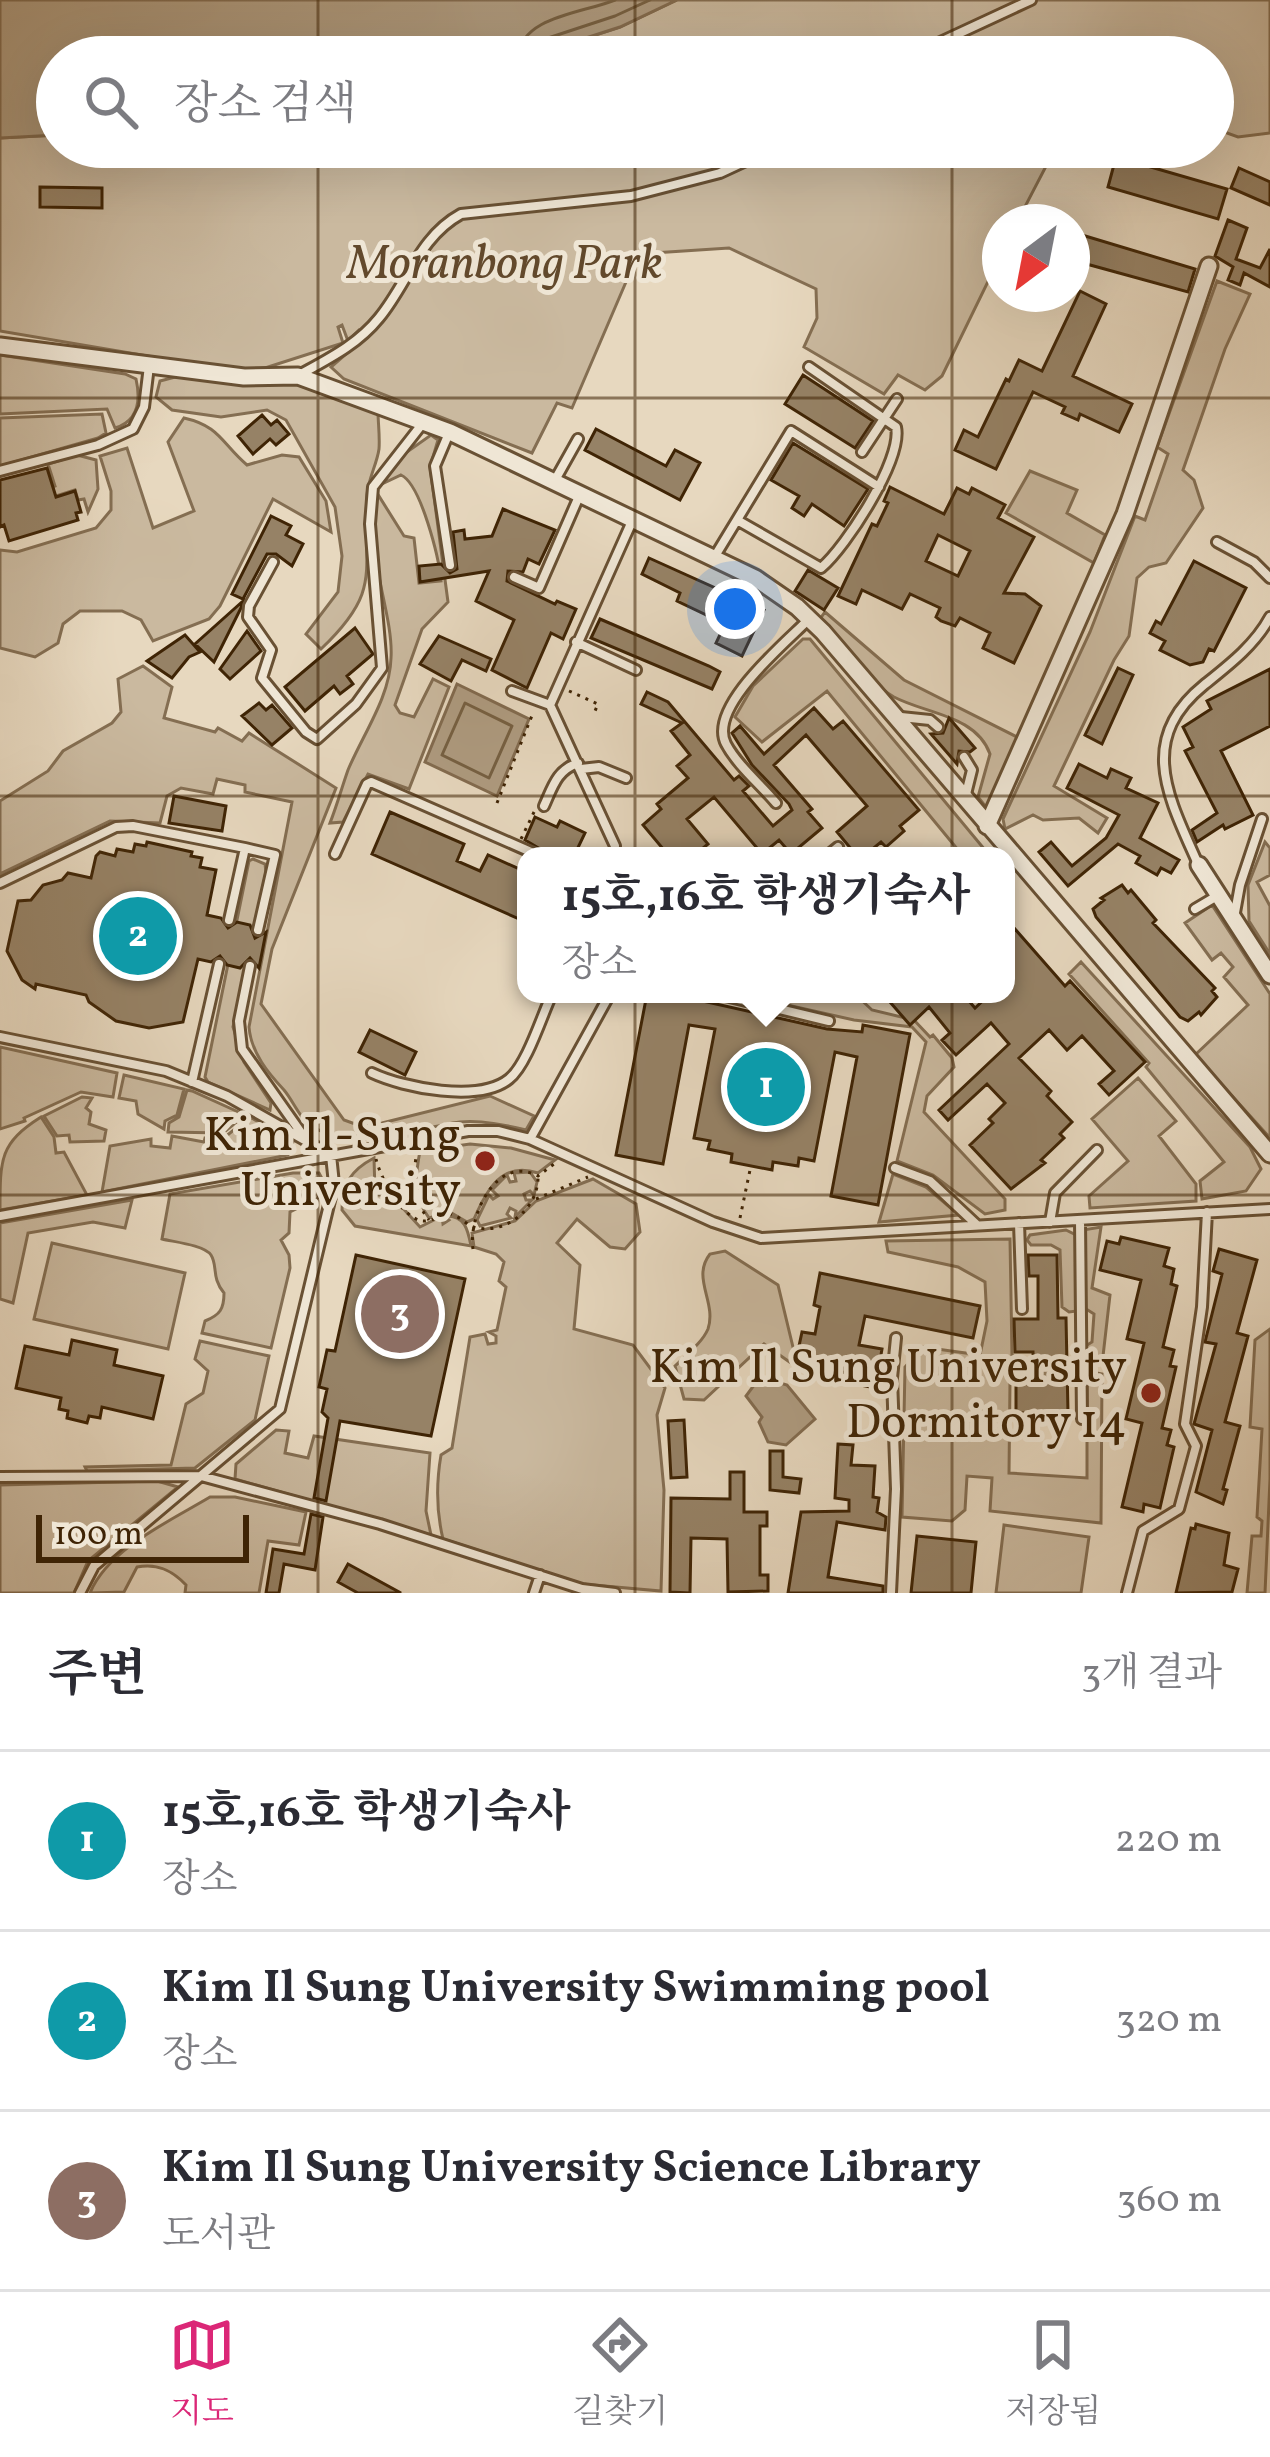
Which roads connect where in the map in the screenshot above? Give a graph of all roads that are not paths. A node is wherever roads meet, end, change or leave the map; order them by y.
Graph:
1 (1031, 0) edge
2 (953, 36) edge
3 (728, 168) edge
4 (1208, 266) dead end
5 (0, 346) edge
6 (149, 364) junction
7 (808, 368) dead end
8 (298, 376) junction
9 (897, 399) dead end
10 (886, 416) junction
11 (424, 422) junction
12 (450, 432) junction
13 (578, 440) dead end
14 (862, 452) dead end
15 (0, 471) edge
16 (555, 481) junction
17 (878, 487) junction
18 (580, 492) junction
19 (634, 517) junction
20 (737, 520) junction
21 (1217, 542) dead end
22 (715, 556) junction
23 (273, 562) dead end
24 (450, 565) dead end
25 (514, 578) dead end
26 (1270, 578) edge
27 (1270, 617) edge
28 (809, 618) junction
29 (576, 642) junction
30 (636, 670) dead end
31 (512, 691) dead end
32 (550, 705) junction
33 (896, 717) junction
34 (938, 727) dead end
35 (964, 757) dead end
36 (580, 766) junction
37 (626, 778) dead end
38 (965, 800) junction
39 (776, 803) dead end
40 (544, 806) road end
41 (1262, 819) dead end
42 (987, 826) junction
43 (520, 847) edge
44 (615, 847) edge
45 (1005, 847) edge
46 (244, 848) junction
47 (335, 854) dead end
48 (1015, 858) edge
49 (1198, 865) joint
50 (0, 883) edge
51 (1218, 895) junction
52 (1195, 909) dead end
53 (229, 920) dead end
54 (1234, 920) junction
55 (258, 931) dead end
56 (219, 964) dead end
57 (250, 966) dead end
58 (1270, 975) edge
59 (548, 1003) edge
60 (605, 1003) edge
61 (754, 1003) edge
62 (829, 1021) dead end
63 (0, 1037) edge
64 (372, 1073) dead end
65 (192, 1082) junction
66 (530, 1139) junction
67 (307, 1140) junction
68 (1097, 1150) dead end
69 (1270, 1154) edge
70 (331, 1155) junction
71 (896, 1168) dead end
72 (1270, 1209) edge
73 (1207, 1212) junction
74 (0, 1216) edge
75 (1080, 1220) junction
76 (1051, 1222) junction
77 (1019, 1223) junction
78 (978, 1226) junction
79 (1022, 1309) dead end
80 (896, 1338) dead end
81 (1082, 1419) dead end
82 (201, 1476) junction
83 (0, 1477) edge
84 (540, 1575) junction
85 (80, 1593) edge
86 (535, 1593) edge
87 (615, 1593) edge
88 (891, 1593) edge
89 (1126, 1593) edge

1 - 2 lane
3 - 8 lane
4 - 42 street
5 - 6 street
6 - 8 street
6 - 15 lane
7 - 10 lane
8 - 11 street
9 - 10 lane
10 - 14 lane
10 - 17 lane
11 - 12 street
11 - 23 lane
12 - 16 street
12 - 24 lane
13 - 16 lane
16 - 18 street
17 - 20 lane
17 - 20 lane
18 - 19 street
18 - 25 lane
19 - 22 street
19 - 29 lane
20 - 22 lane
21 - 26 lane
22 - 28 street
27 - 49 lane
28 - 33 street
28 - 39 lane
29 - 30 lane
29 - 32 lane
31 - 32 lane
32 - 36 lane
33 - 34 lane
33 - 38 street
35 - 38 lane
36 - 37 lane
36 - 40 lane
36 - 44 lane
38 - 42 street
41 - 54 lane
42 - 45 street
43 - 47 lane
46 - 50 lane
46 - 53 lane
46 - 55 lane
48 - 69 street
49 - 51 street
51 - 52 lane
51 - 54 street
54 - 58 street
56 - 65 lane
57 - 67 lane
59 - 64 lane
60 - 66 lane
61 - 62 lane
63 - 65 lane
65 - 67 lane
66 - 70 lane
66 - 78 lane
67 - 70 lane
68 - 76 lane
70 - 74 lane
70 - 82 lane
71 - 78 lane
72 - 73 lane
73 - 75 lane
73 - 89 lane
75 - 76 lane
75 - 81 lane
76 - 77 lane
77 - 78 lane
77 - 79 lane
80 - 88 lane
82 - 83 lane
82 - 84 lane
82 - 85 lane
84 - 86 lane
84 - 87 lane

